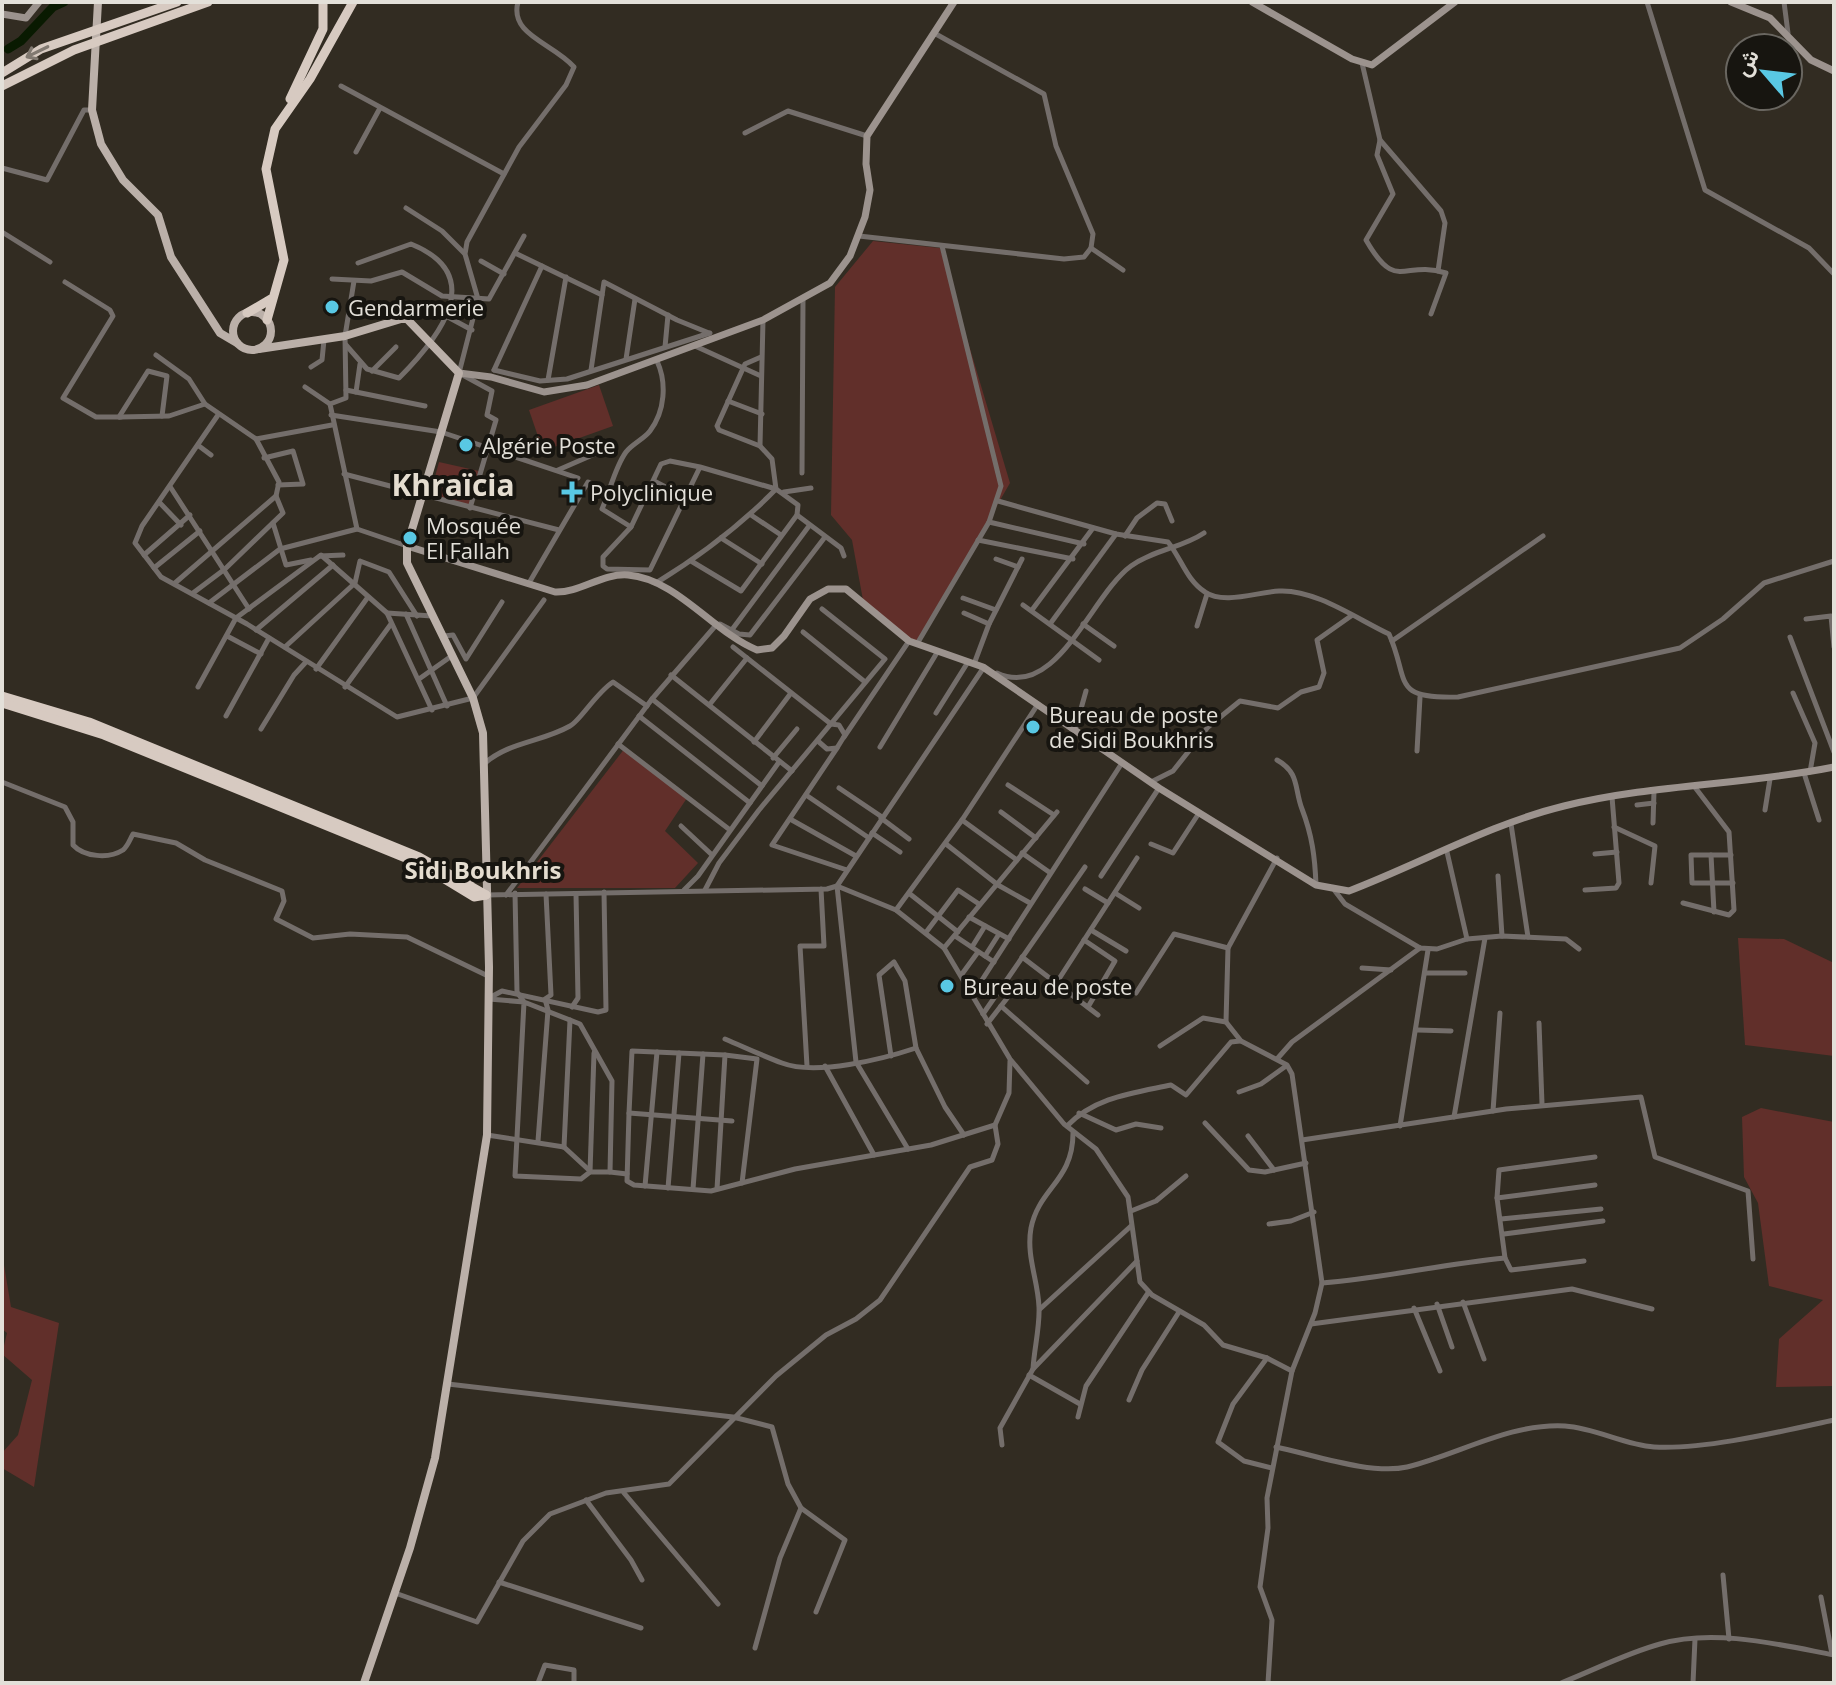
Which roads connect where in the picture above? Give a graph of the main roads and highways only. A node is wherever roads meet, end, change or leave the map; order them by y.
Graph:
1 (39, 2) edge
2 (98, 2) edge
3 (208, 2) edge
4 (323, 2) edge
5 (353, 2) edge
6 (954, 2) edge
7 (1252, 2) edge
8 (1455, 2) edge
9 (1731, 2) edge
10 (174, 3) edge
11 (2, 14) edge
12 (1834, 71) edge
13 (2, 73) edge
14 (2, 86) edge
15 (275, 129) junction
16 (271, 299) junction
17 (247, 313) junction
18 (213, 322) junction
19 (235, 323) junction
20 (269, 323) junction
21 (237, 343) junction
22 (285, 344) junction
23 (259, 349) junction
24 (459, 373) junction
25 (407, 546) junction
26 (2, 696) edge
27 (2, 703) edge
28 (1834, 767) edge
29 (485, 872) junction
30 (465, 882) junction
31 (486, 895) junction
32 (364, 1683) edge

1 - 11 main road
2 - 18 main road
3 - 14 highway
4 - 15 highway
5 - 15 highway
6 - 24 main road
7 - 8 main road
9 - 12 main road
10 -> 13 highway
15 - 16 highway
16 - 17 highway
16 - 20 highway
17 - 19 main road
17 - 20 main road
18 - 19 main road
18 - 21 main road
19 - 21 main road
20 - 22 main road
20 - 23 main road
21 - 23 main road
22 - 23 main road
22 - 24 main road
24 - 25 main road
25 - 28 main road
25 - 29 main road
26 - 30 highway
27 - 31 highway
29 - 30 highway
29 - 31 main road
30 - 31 highway
31 - 32 main road

